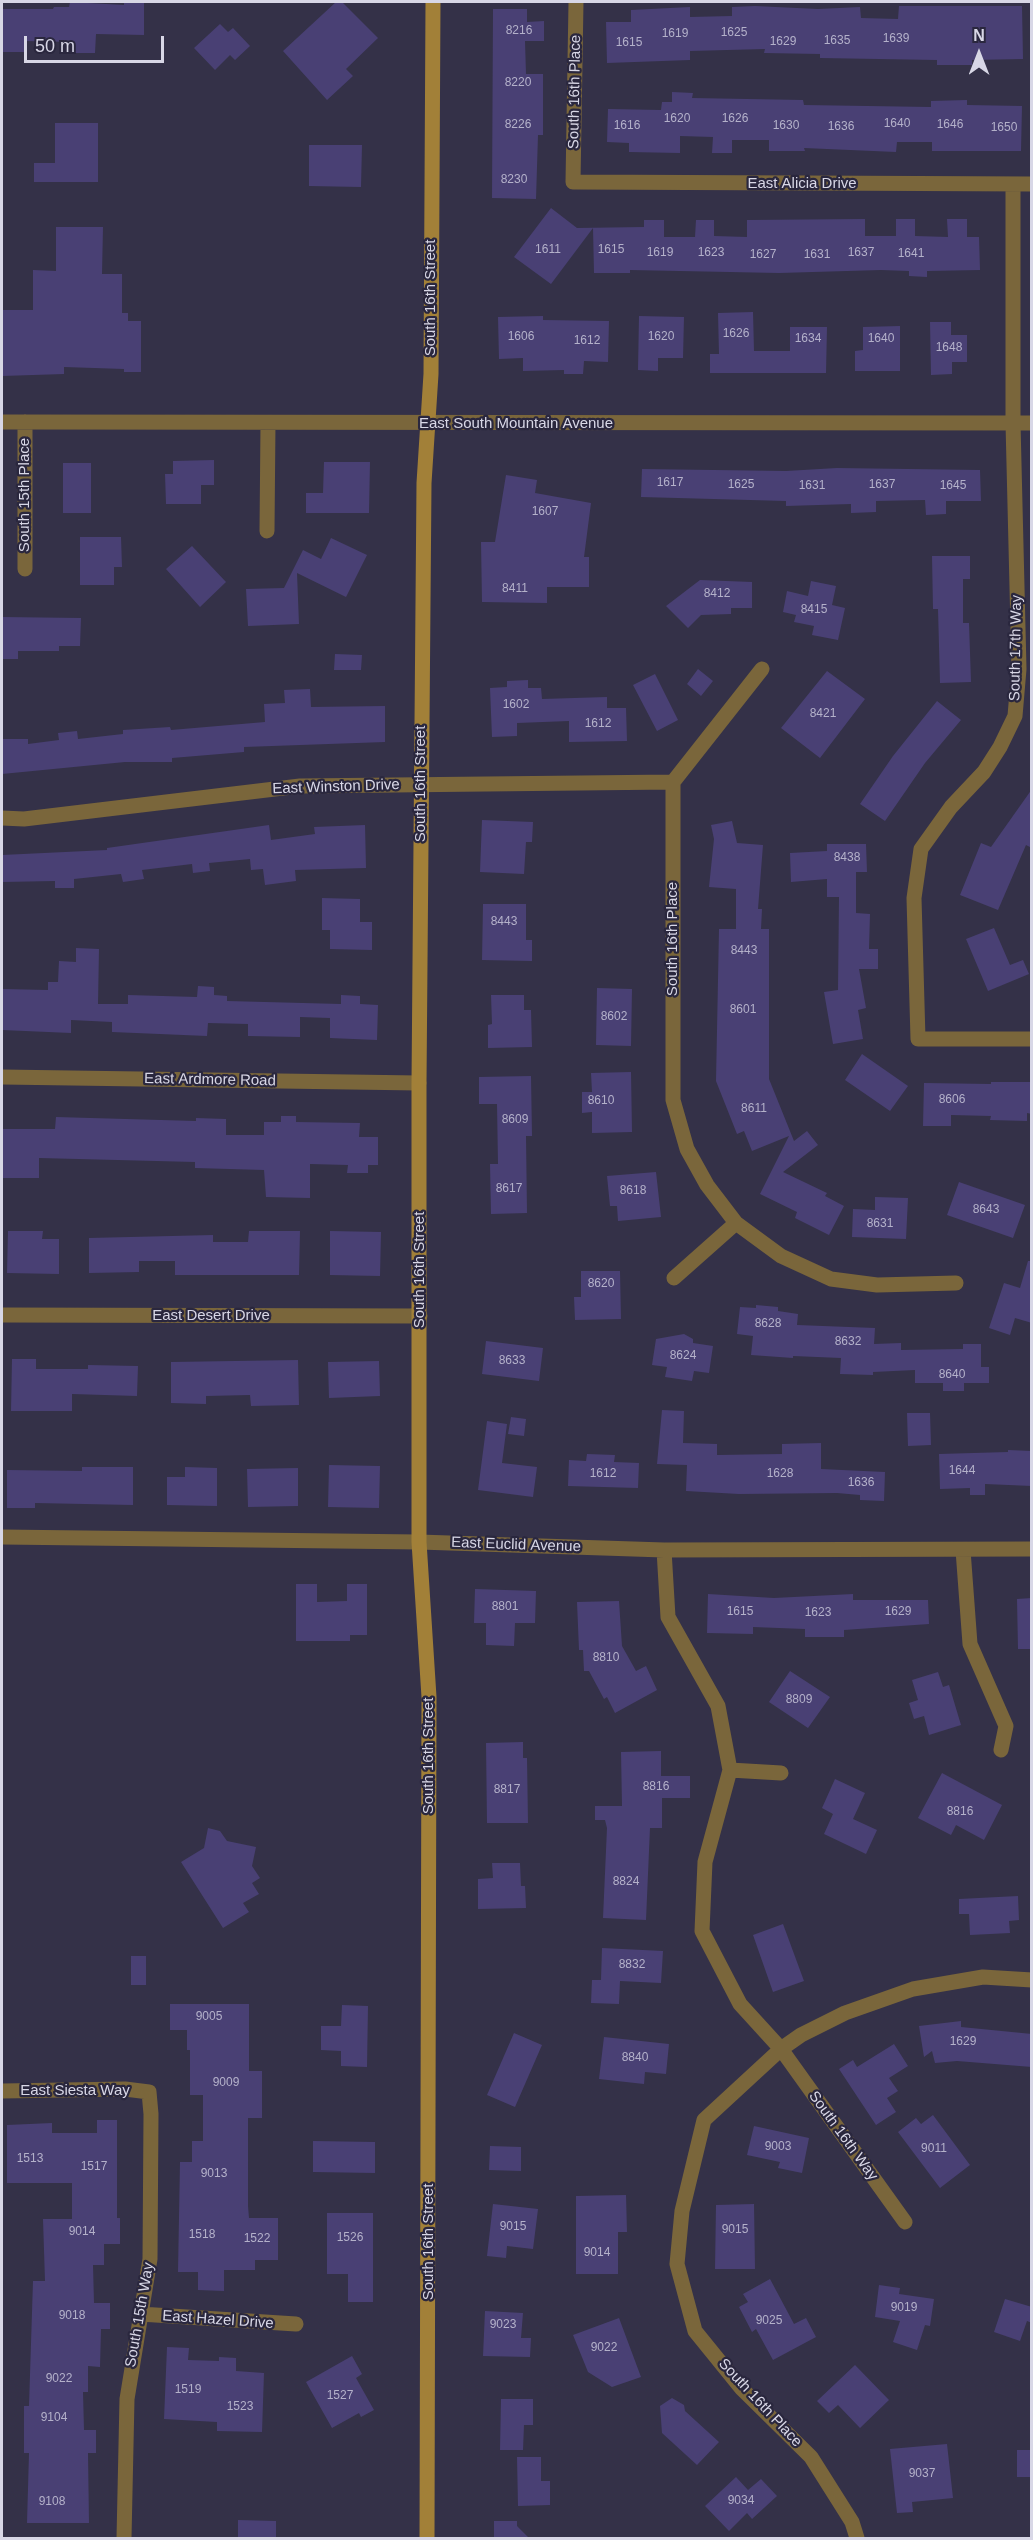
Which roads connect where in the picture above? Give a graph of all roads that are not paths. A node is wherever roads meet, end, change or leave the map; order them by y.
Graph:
1 (433, 2) edge
2 (576, 2) edge
3 (573, 183) joint
4 (1013, 184) junction
5 (1032, 184) edge
6 (2, 422) edge
7 (25, 422) junction
8 (268, 423) junction
9 (428, 423) junction
10 (1013, 423) junction
11 (1032, 423) edge
12 (267, 531) dead end
13 (25, 569) dead end
14 (762, 669) dead end
15 (1025, 669) edge
16 (673, 782) junction
17 (421, 784) junction
18 (2, 818) edge
19 (1032, 1039) edge
20 (2, 1077) edge
21 (419, 1083) junction
22 (735, 1223) junction
23 (674, 1278) dead end
24 (956, 1283) dead end
25 (2, 1315) edge
26 (420, 1316) junction
27 (2, 1537) edge
28 (419, 1542) junction
29 (1032, 1549) edge
30 (664, 1550) junction
31 (963, 1550) junction
32 (1001, 1750) dead end
33 (729, 1770) junction
34 (781, 1773) dead end
35 (1032, 1980) edge
36 (781, 2049) junction
37 (2, 2091) edge
38 (149, 2092) joint
39 (905, 2222) dead end
40 (140, 2314) junction
41 (297, 2324) dead end
42 (124, 2538) edge
43 (427, 2538) edge
44 (857, 2538) edge

1 - 9 main road, South 16th Street
2 - 3 street, South 16th Place
3 - 4 street, East Alicia Drive
4 - 5 street, East Alicia Drive
4 - 10 street, South 17th Way
6 - 7 street, East South Mountain Avenue
7 - 8 street, East South Mountain Avenue
7 - 13 street, South 15th Place
8 - 9 street, East South Mountain Avenue
8 - 12 street
9 - 10 street, East South Mountain Avenue
9 - 17 main road, South 16th Street
10 - 11 street, East South Mountain Avenue
10 - 15 street, South 17th Way
14 - 16 street
15 - 19 street, South 17th Way
16 - 17 street, East Winston Drive
16 - 22 street, South 16th Place
17 - 18 street, East Winston Drive
17 - 21 main road, South 16th Street
20 - 21 street, East Ardmore Road
21 - 26 main road, South 16th Street
22 - 23 street
22 - 24 street, South 16th Place
25 - 26 street, East Desert Drive
26 - 28 main road, South 16th Street
27 - 28 street, East Euclid Avenue
28 - 30 street, East Euclid Avenue
28 - 43 main road, South 16th Street
29 - 31 street, East Euclid Avenue
30 - 31 street, East Euclid Avenue
30 - 33 street
31 - 32 street
33 - 34 street
33 - 36 street
35 - 36 street, South 16th Place
36 - 39 street, South 16th Way
36 - 44 street, South 16th Place
37 - 38 street, East Siesta Way
38 - 40 street, South 15th Way
40 - 41 street, East Hazel Drive
40 - 42 street, South 15th Way

